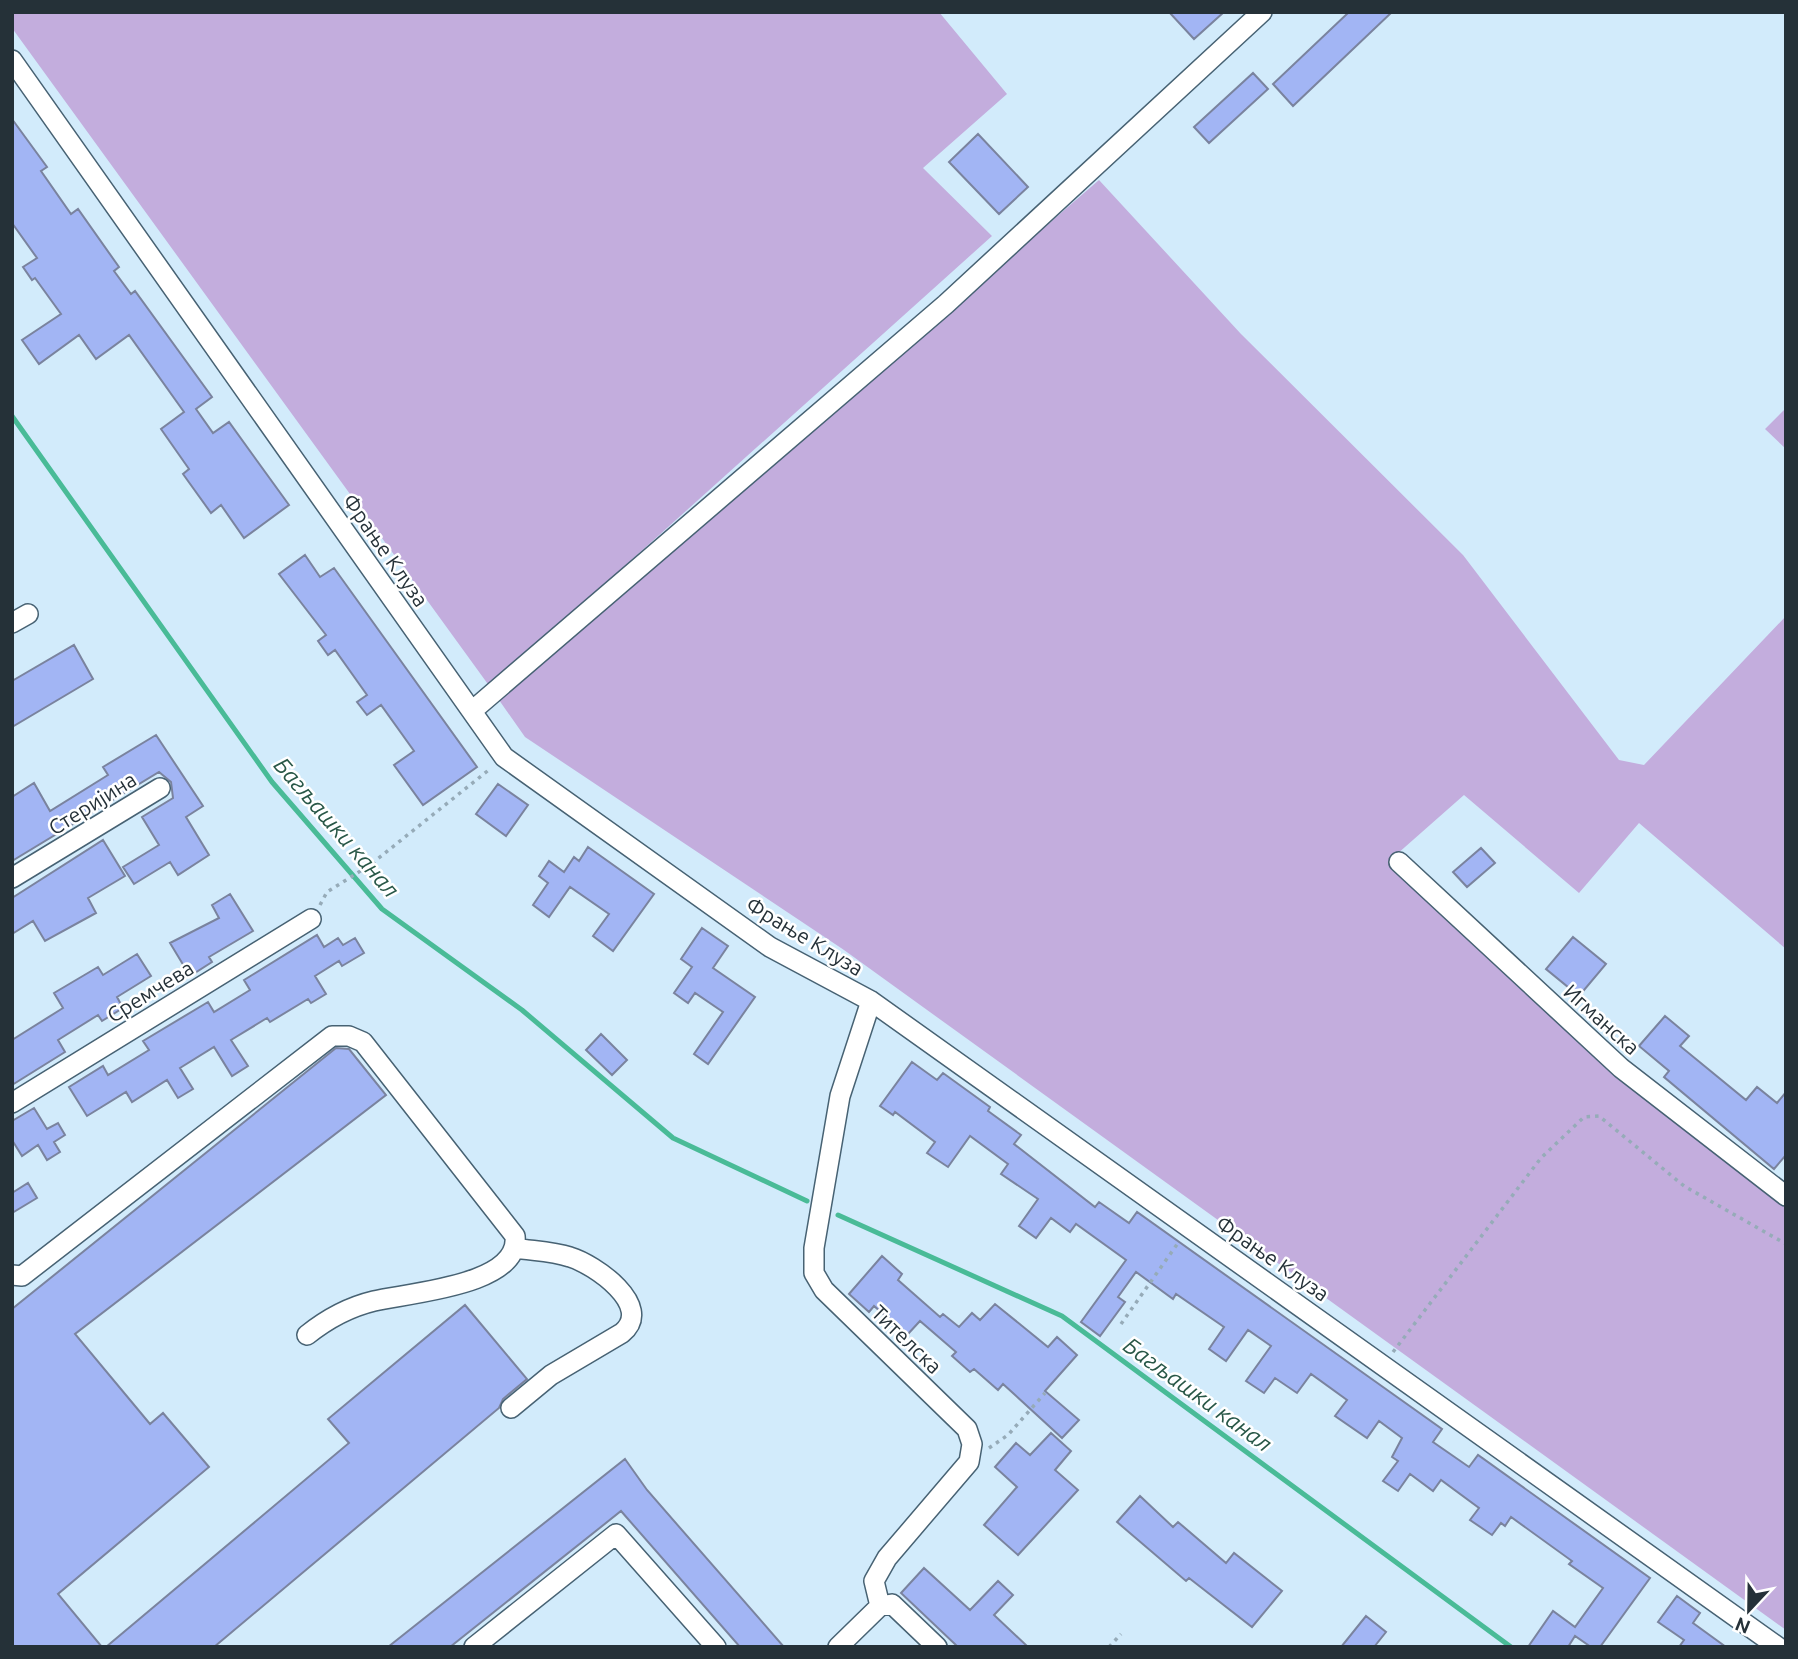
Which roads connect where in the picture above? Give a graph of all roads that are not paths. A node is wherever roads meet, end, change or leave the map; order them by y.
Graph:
1 (1262, 12) edge
2 (12, 60) edge
3 (472, 711) junction
4 (160, 788) dead end
5 (1399, 862) dead end
6 (12, 878) edge
7 (312, 919) dead end
8 (871, 1001) junction
9 (12, 1103) edge
10 (1786, 1196) edge
11 (515, 1248) junction
12 (12, 1275) edge
13 (307, 1335) dead end
14 (511, 1408) dead end
15 (880, 1606) junction
16 (474, 1647) edge
17 (716, 1647) edge
18 (838, 1647) edge
19 (937, 1647) edge
20 (1779, 1647) edge

1 - 3 street
2 - 3 street, Фрање Клуза
3 - 8 street, Фрање Клуза
4 - 6 street, Стеријина
5 - 10 street, Игманска
7 - 9 street, Сремчева
8 - 15 street, Тителска
8 - 20 street, Фрање Клуза
11 - 12 street
11 - 13 street
11 - 14 street
15 - 18 street
15 - 19 street
16 - 17 street

